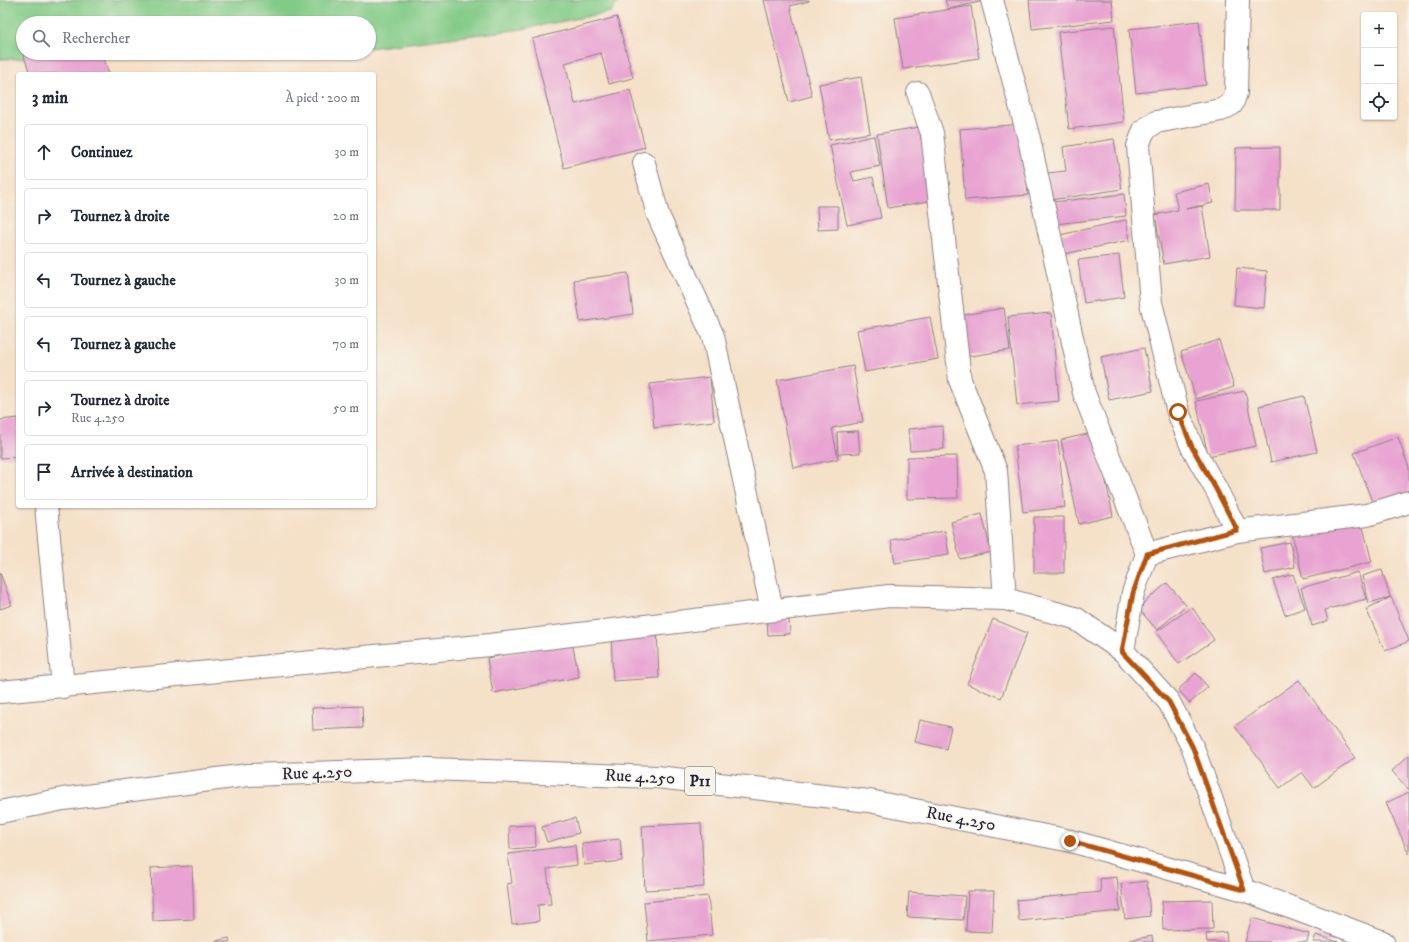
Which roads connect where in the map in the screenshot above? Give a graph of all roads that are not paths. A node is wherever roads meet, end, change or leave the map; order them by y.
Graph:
1 (992, 0) edge
2 (1238, 0) edge
3 (918, 93) dead end
4 (644, 163) dead end
5 (1409, 502) edge
6 (46, 508) edge
7 (1237, 530) junction
8 (1147, 554) junction
9 (1005, 599) junction
10 (772, 610) junction
11 (1122, 652) junction
12 (64, 687) junction
13 (0, 692) edge
14 (0, 812) edge
15 (1244, 890) junction
16 (1382, 942) edge

1 - 8 street
2 - 7 street
3 - 9 street
4 - 10 street
5 - 7 street
6 - 12 street
7 - 8 street
8 - 11 street
9 - 10 street
9 - 11 street
10 - 12 street
11 - 15 street
12 - 13 street
14 - 15 street, Rue 4.250 / P11
15 - 16 street, Rue 4.250 / P11

